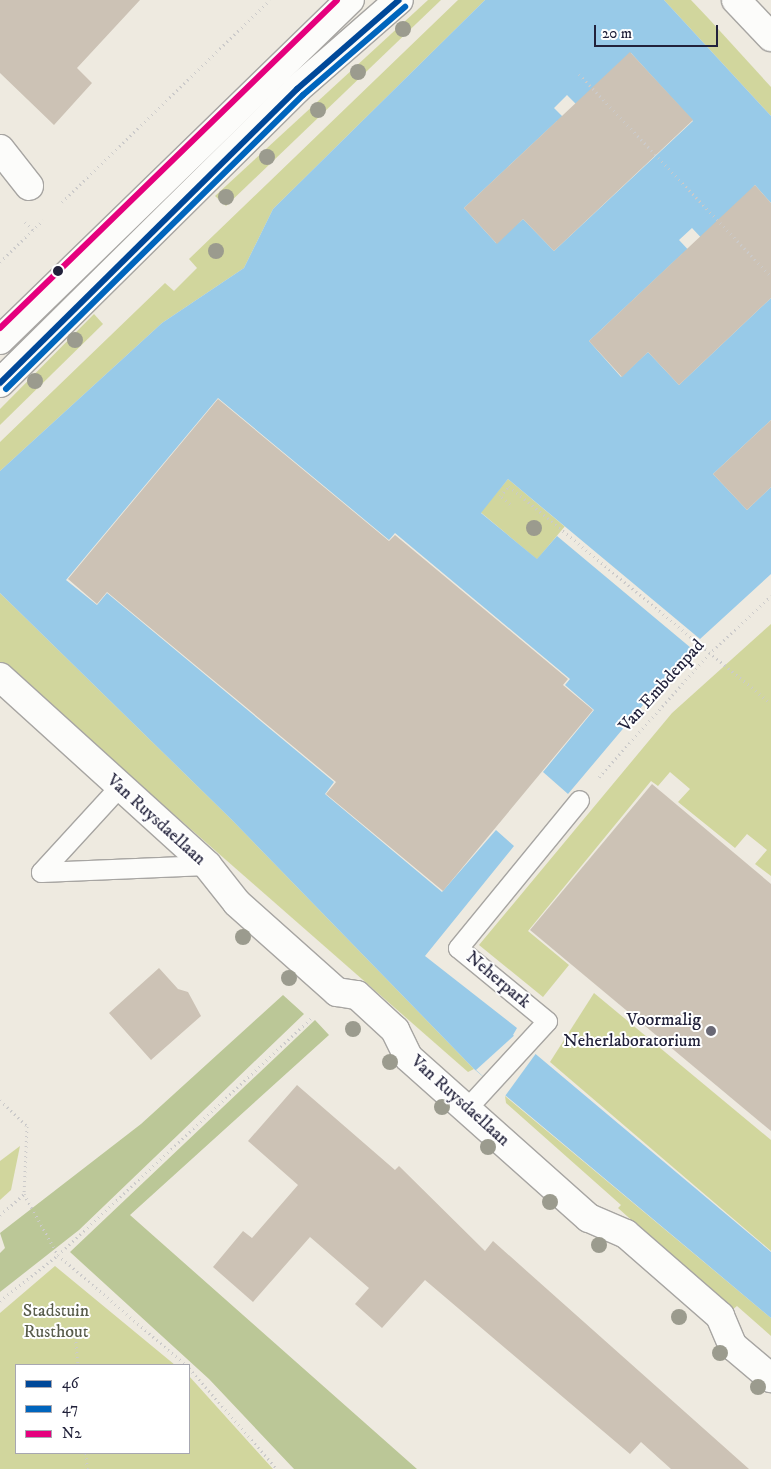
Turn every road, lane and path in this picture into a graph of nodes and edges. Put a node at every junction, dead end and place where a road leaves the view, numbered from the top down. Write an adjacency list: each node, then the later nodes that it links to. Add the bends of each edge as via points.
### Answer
1 (270, 0): 9 (path)
2 (350, 0): 13 (street)
3 (400, 0): 14 (street, via 297,89)
4 (736, 0): 5 (street)
5 (771, 37)
6 (579, 74): 12 (path)
7 (0, 149): 8 (street)
8 (29, 186)
9 (54, 210)
10 (47, 216): 11 (path)
11 (0, 262)
12 (771, 276)
13 (0, 340)
14 (0, 383)
15 (510, 504): 17 (path, via 500,496 509,486)
16 (771, 596): 17 (path, Van Embdenpad)
17 (709, 654): 19 (path); 21 (path, Van Embdenpad)
18 (0, 678): 20 (street, Van Ruysdaellaan)
19 (768, 701)
20 (119, 787): 22 (street, Van Ruysdaellaan); 22 (lane, via 41,872)
21 (579, 800): 25 (lane, Neherpark, via 458,948 547,1021)
22 (207, 865): 23 (street, Van Ruysdaellaan, via 237,903)
23 (337, 992): 25 (street, Van Ruysdaellaan, via 357,995 395,1030 408,1057); 28 (path)
24 (0, 1100): 26 (path, via 27,1126)
25 (467, 1108): 34 (street, Van Ruysdaellaan, via 589,1218 626,1234 720,1316 733,1346)
26 (24, 1194): 27 (path); 28 (path)
27 (0, 1214)
28 (58, 1255): 29 (path); 32 (path)
29 (0, 1301)
30 (75, 1332): 31 (path)
31 (78, 1364)
32 (185, 1364)
33 (190, 1369): 37 (path)
34 (771, 1378)
35 (86, 1454): 36 (path)
36 (87, 1469)
37 (277, 1469)

